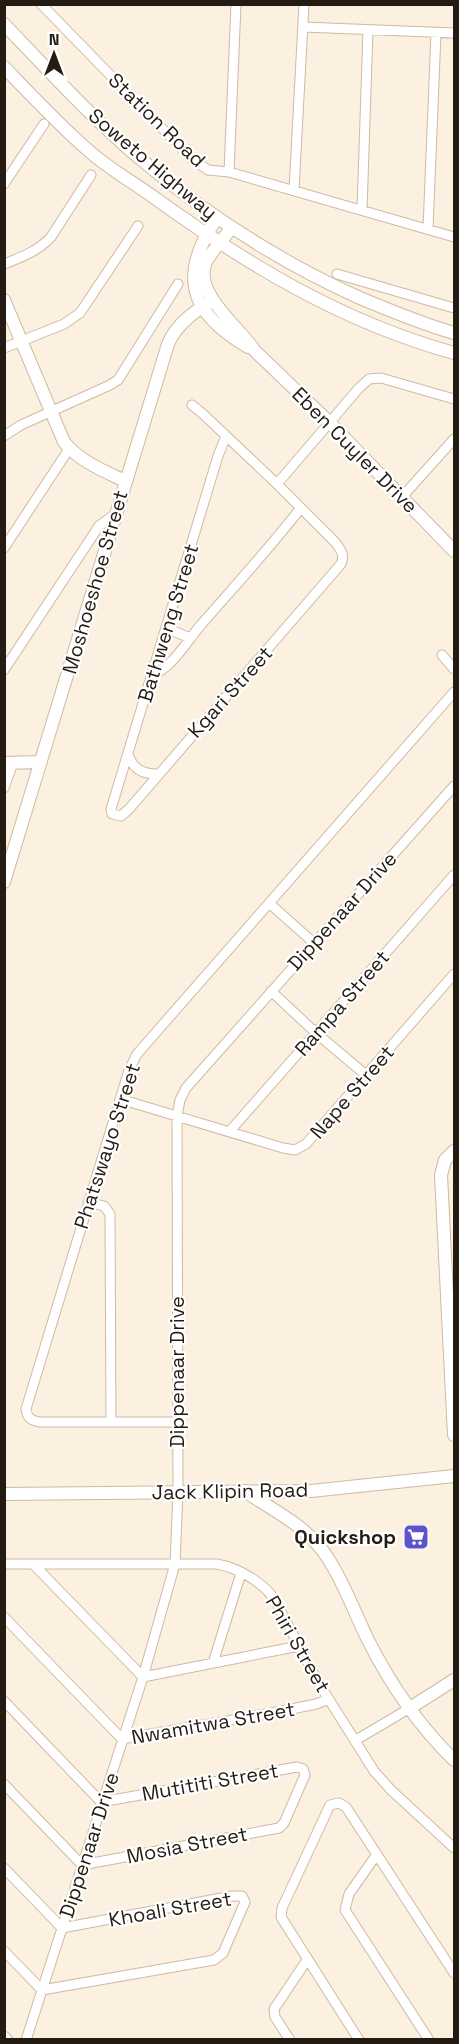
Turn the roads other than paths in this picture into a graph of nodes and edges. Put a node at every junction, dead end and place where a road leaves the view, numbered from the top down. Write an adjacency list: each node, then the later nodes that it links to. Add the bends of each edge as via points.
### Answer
1 (41, 4): 11 (street, Station Road, via 192,159 208,170)
2 (236, 4): 11 (street)
3 (304, 4): 5 (street)
4 (4, 24): 16 (street, Soweto Highway, via 131,151)
5 (303, 27): 6 (street); 14 (street)
6 (368, 30): 7 (street); 15 (street)
7 (436, 33): 8 (street); 19 (street)
8 (454, 33)
9 (4, 67): 20 (street, Soweto Highway, via 90,152)
10 (44, 124): 13 (street)
11 (229, 172): 14 (street, Station Road)
12 (91, 175): 23 (street, via 51,237 34,251)
13 (4, 184)
14 (294, 190): 15 (street, Station Road)
15 (362, 210): 19 (street, Station Road)
16 (216, 218): 18 (street, Soweto Highway); 20 (street, Eben Cuyler Drive)
17 (138, 226): 30 (street, via 80,314)
18 (231, 228): 22 (street, Eben Cuyler Drive); 29 (street, Soweto Highway, via 326,283)
19 (428, 229): 21 (street, Station Road)
20 (206, 234): 22 (street, Soweto Highway); 27 (street, Eben Cuyler Drive, via 194,266 194,289)
21 (454, 237)
22 (220, 244): 27 (street, Eben Cuyler Drive, via 206,263); 32 (street, Soweto Highway, via 320,302 397,335)
23 (4, 264)
24 (337, 274): 28 (street)
25 (178, 284): 35 (street, via 118,380)
26 (4, 300): 30 (street)
27 (207, 304): 36 (street, Eben Cuyler Drive, via 225,330 255,351); 41 (street, Moshoeshoe Street, via 171,337)
28 (454, 308)
29 (454, 333)
30 (22, 342): 31 (street); 35 (street)
31 (4, 348)
32 (454, 353)
33 (454, 399): 36 (street, via 373,378 359,388)
34 (192, 405): 38 (street)
35 (52, 412): 37 (street); 40 (street)
36 (330, 423): 42 (street); 43 (street, Eben Cuyler Drive)
37 (4, 436)
38 (226, 436): 42 (street); 48 (street, Bathweng Street)
39 (454, 439): 43 (street)
40 (69, 449): 41 (street); 46 (street)
41 (125, 481): 45 (street, Moshoeshoe Street)
42 (277, 484): 44 (street)
43 (402, 497): 47 (street, Eben Cuyler Drive)
44 (300, 509): 49 (street); 58 (street, Kgari Street, via 343,554 341,564)
45 (114, 515): 52 (street, via 99,526); 56 (street, Moshoeshoe Street)
46 (4, 548)
47 (454, 551)
48 (166, 628): 49 (street); 53 (street, Bathweng Street)
49 (190, 638): 53 (street, via 173,661)
50 (442, 655): 51 (street)
51 (454, 669)
52 (4, 670)
53 (152, 676): 55 (street, Bathweng Street)
54 (454, 692): 64 (street, Phatswayo Street)
55 (128, 753): 58 (street, via 137,769); 61 (street, Bathweng Street)
56 (40, 762): 57 (street); 63 (street, Moshoeshoe Street)
57 (9, 763): 60 (street)
58 (157, 774): 61 (street, Kgari Street, via 121,816 114,816)
59 (454, 786): 65 (street, Dippenaar Drive)
60 (4, 788)
61 (111, 809)
62 (454, 875): 68 (street, Rampa Street)
63 (4, 882)
64 (269, 903): 65 (street); 70 (street, Phatswayo Street, via 137,1054)
65 (314, 943): 67 (street, Dippenaar Drive)
66 (454, 974): 69 (street, Nape Street)
67 (271, 992): 68 (street); 71 (street, Dippenaar Drive, via 186,1088)
68 (316, 1033): 69 (street); 72 (street, Rampa Street)
69 (366, 1075): 72 (street, Nape Street, via 300,1149 284,1148)
70 (120, 1099): 71 (street, Nape Street); 74 (street, Phatswayo Street)
71 (177, 1116): 72 (street, Nape Street); 78 (street, Dippenaar Drive)
72 (230, 1131)
73 (454, 1151): 75 (street, via 441,1175)
74 (88, 1202): 77 (street, via 104,1206 110,1214); 77 (street, Phatswayo Street, via 26,1409 29,1417 39,1422)
75 (452, 1343): 76 (street)
76 (454, 1405): 79 (street)
77 (111, 1421): 78 (street, Phatswayo Street)
78 (177, 1422): 82 (street, Dippenaar Drive)
79 (454, 1436)
80 (454, 1476): 81 (street, Jack Klipin Road, via 328,1490)
81 (245, 1491): 82 (street, Jack Klipin Road); 95 (street, via 303,1530 326,1554 369,1641)
82 (178, 1492): 83 (street, Jack Klipin Road); 86 (street, Dippenaar Drive)
83 (4, 1494)
84 (33, 1563): 85 (street, Phiri Street); 86 (street, Phiri Street); 91 (street)
85 (4, 1564)
86 (175, 1564): 87 (street, Phiri Street, via 217,1563); 91 (street, Dippenaar Drive)
87 (241, 1573): 89 (street, Phiri Street, via 272,1594); 90 (street)
88 (4, 1617): 96 (street, Nwamitwa Street)
89 (299, 1646): 90 (street); 93 (street, Phiri Street)
90 (213, 1663): 91 (street)
91 (142, 1677): 96 (street, Dippenaar Drive)
92 (454, 1680): 95 (street)
93 (329, 1699): 96 (street, Nwamitwa Street); 97 (street, Phiri Street)
94 (4, 1701): 101 (street)
95 (410, 1708): 97 (street); 98 (street)
96 (122, 1739): 101 (street, Dippenaar Drive)
97 (356, 1740): 102 (street, Phiri Street, via 381,1779)
98 (454, 1760)
99 (303, 1780): 101 (street, Mutititi Street, via 304,1772 297,1767); 104 (street, Mosia Street, via 279,1828)
100 (4, 1784): 104 (street)
101 (101, 1802): 104 (street, Dippenaar Drive)
102 (454, 1848)
103 (376, 1854): 108 (street, via 346,1807 330,1805 281,1913); 109 (street); 114 (street, via 349,1894 345,1910)
104 (82, 1865): 106 (street, Dippenaar Drive)
105 (4, 1868): 106 (street)
106 (62, 1928): 110 (street, Dippenaar Drive); 110 (street, Khoali Street, via 243,1897 244,1906 223,1953 214,1960)
107 (4, 1951): 110 (street)
108 (307, 1960): 112 (street, via 274,2009); 113 (street)
109 (454, 1973)
110 (42, 1990): 111 (street, Dippenaar Drive)
111 (26, 2040)
112 (290, 2040)
113 (359, 2040)
114 (429, 2040)

